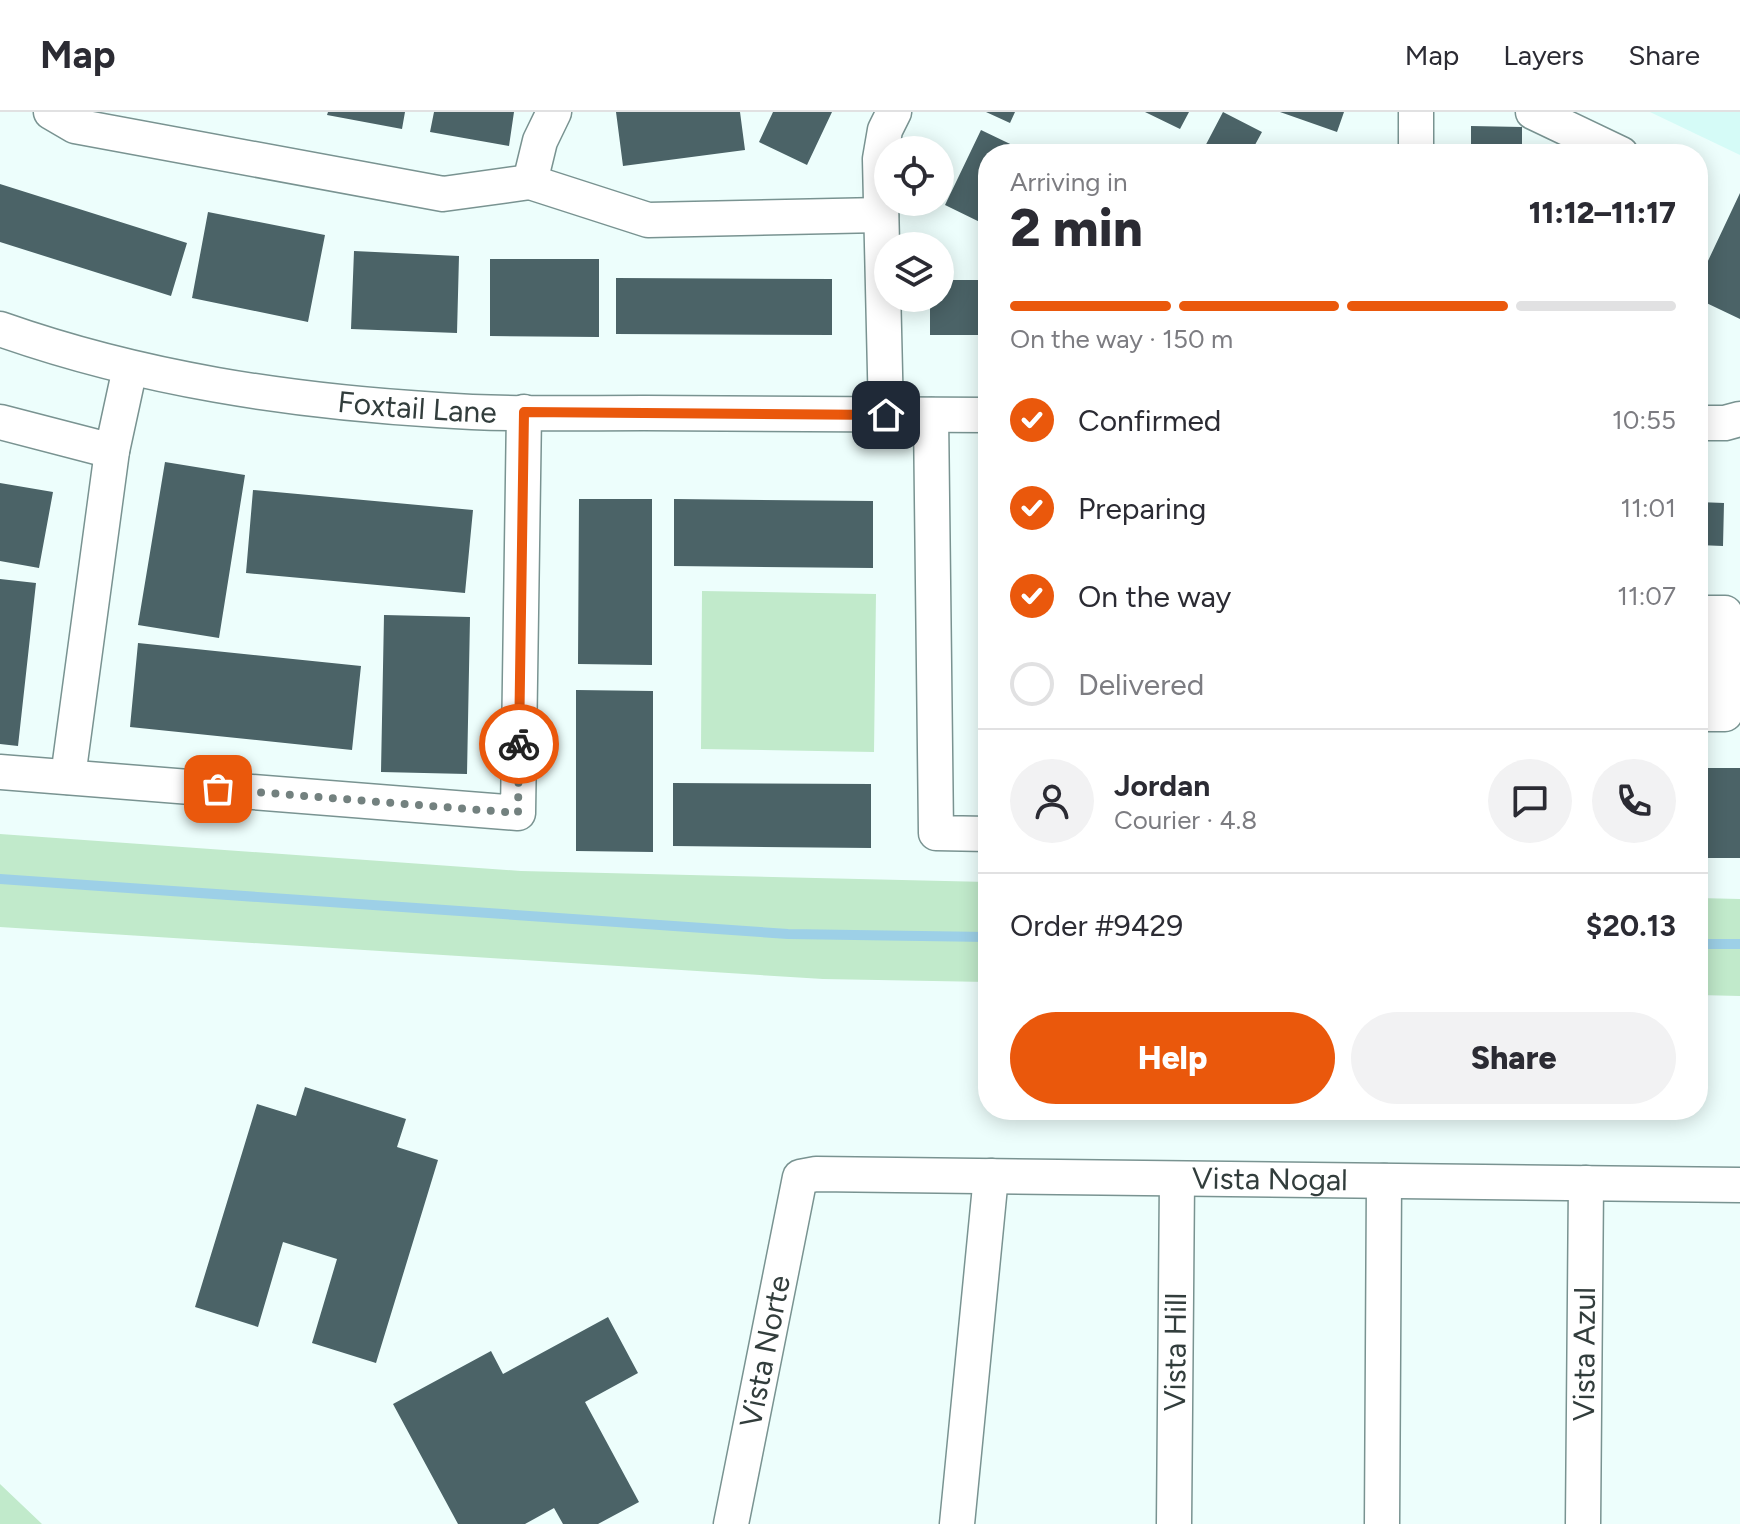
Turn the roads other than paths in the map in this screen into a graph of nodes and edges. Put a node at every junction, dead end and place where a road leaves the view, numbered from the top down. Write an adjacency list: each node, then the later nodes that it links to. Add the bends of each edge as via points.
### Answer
1 (51, 112): 9 (street, via 75,126 443,194)
2 (554, 112): 9 (street)
3 (894, 112): 6 (street)
4 (1416, 112): 7 (street)
5 (1533, 112): 8 (street)
6 (884, 136)
7 (1416, 144)
8 (1600, 144)
9 (530, 182): 10 (street, via 648,220)
10 (874, 215)
11 (881, 216): 15 (street)
12 (0, 329): 13 (street, Foxtail Lane)
13 (130, 368): 14 (street, Foxtail Lane, via 302,398); 21 (street)
14 (524, 412): 15 (street, Foxtail Lane); 25 (street, via 518,813)
15 (886, 415): 16 (street, Foxtail Lane)
16 (931, 415): 17 (street, Foxtail Lane); 26 (street, via 936,833)
17 (978, 415)
18 (1740, 419): 20 (street)
19 (0, 422): 21 (street)
20 (1708, 423)
21 (112, 451): 25 (street)
22 (1708, 613): 23 (street, via 1725,613 1725,714)
23 (1708, 714)
24 (0, 772): 25 (street)
25 (68, 777)
26 (978, 834)
27 (991, 1176): 28 (street, Vista Nogal); 29 (street, Vista Nogal); 34 (street)
28 (800, 1177): 33 (street, Vista Norte)
29 (1177, 1180): 30 (street, Vista Nogal); 35 (street, Vista Hill)
30 (1384, 1181): 31 (street, Vista Nogal); 36 (street)
31 (1586, 1183): 32 (street, Vista Nogal); 37 (street, Vista Azul)
32 (1740, 1185)
33 (731, 1524)
34 (957, 1524)
35 (1174, 1524)
36 (1382, 1524)
37 (1583, 1524)

